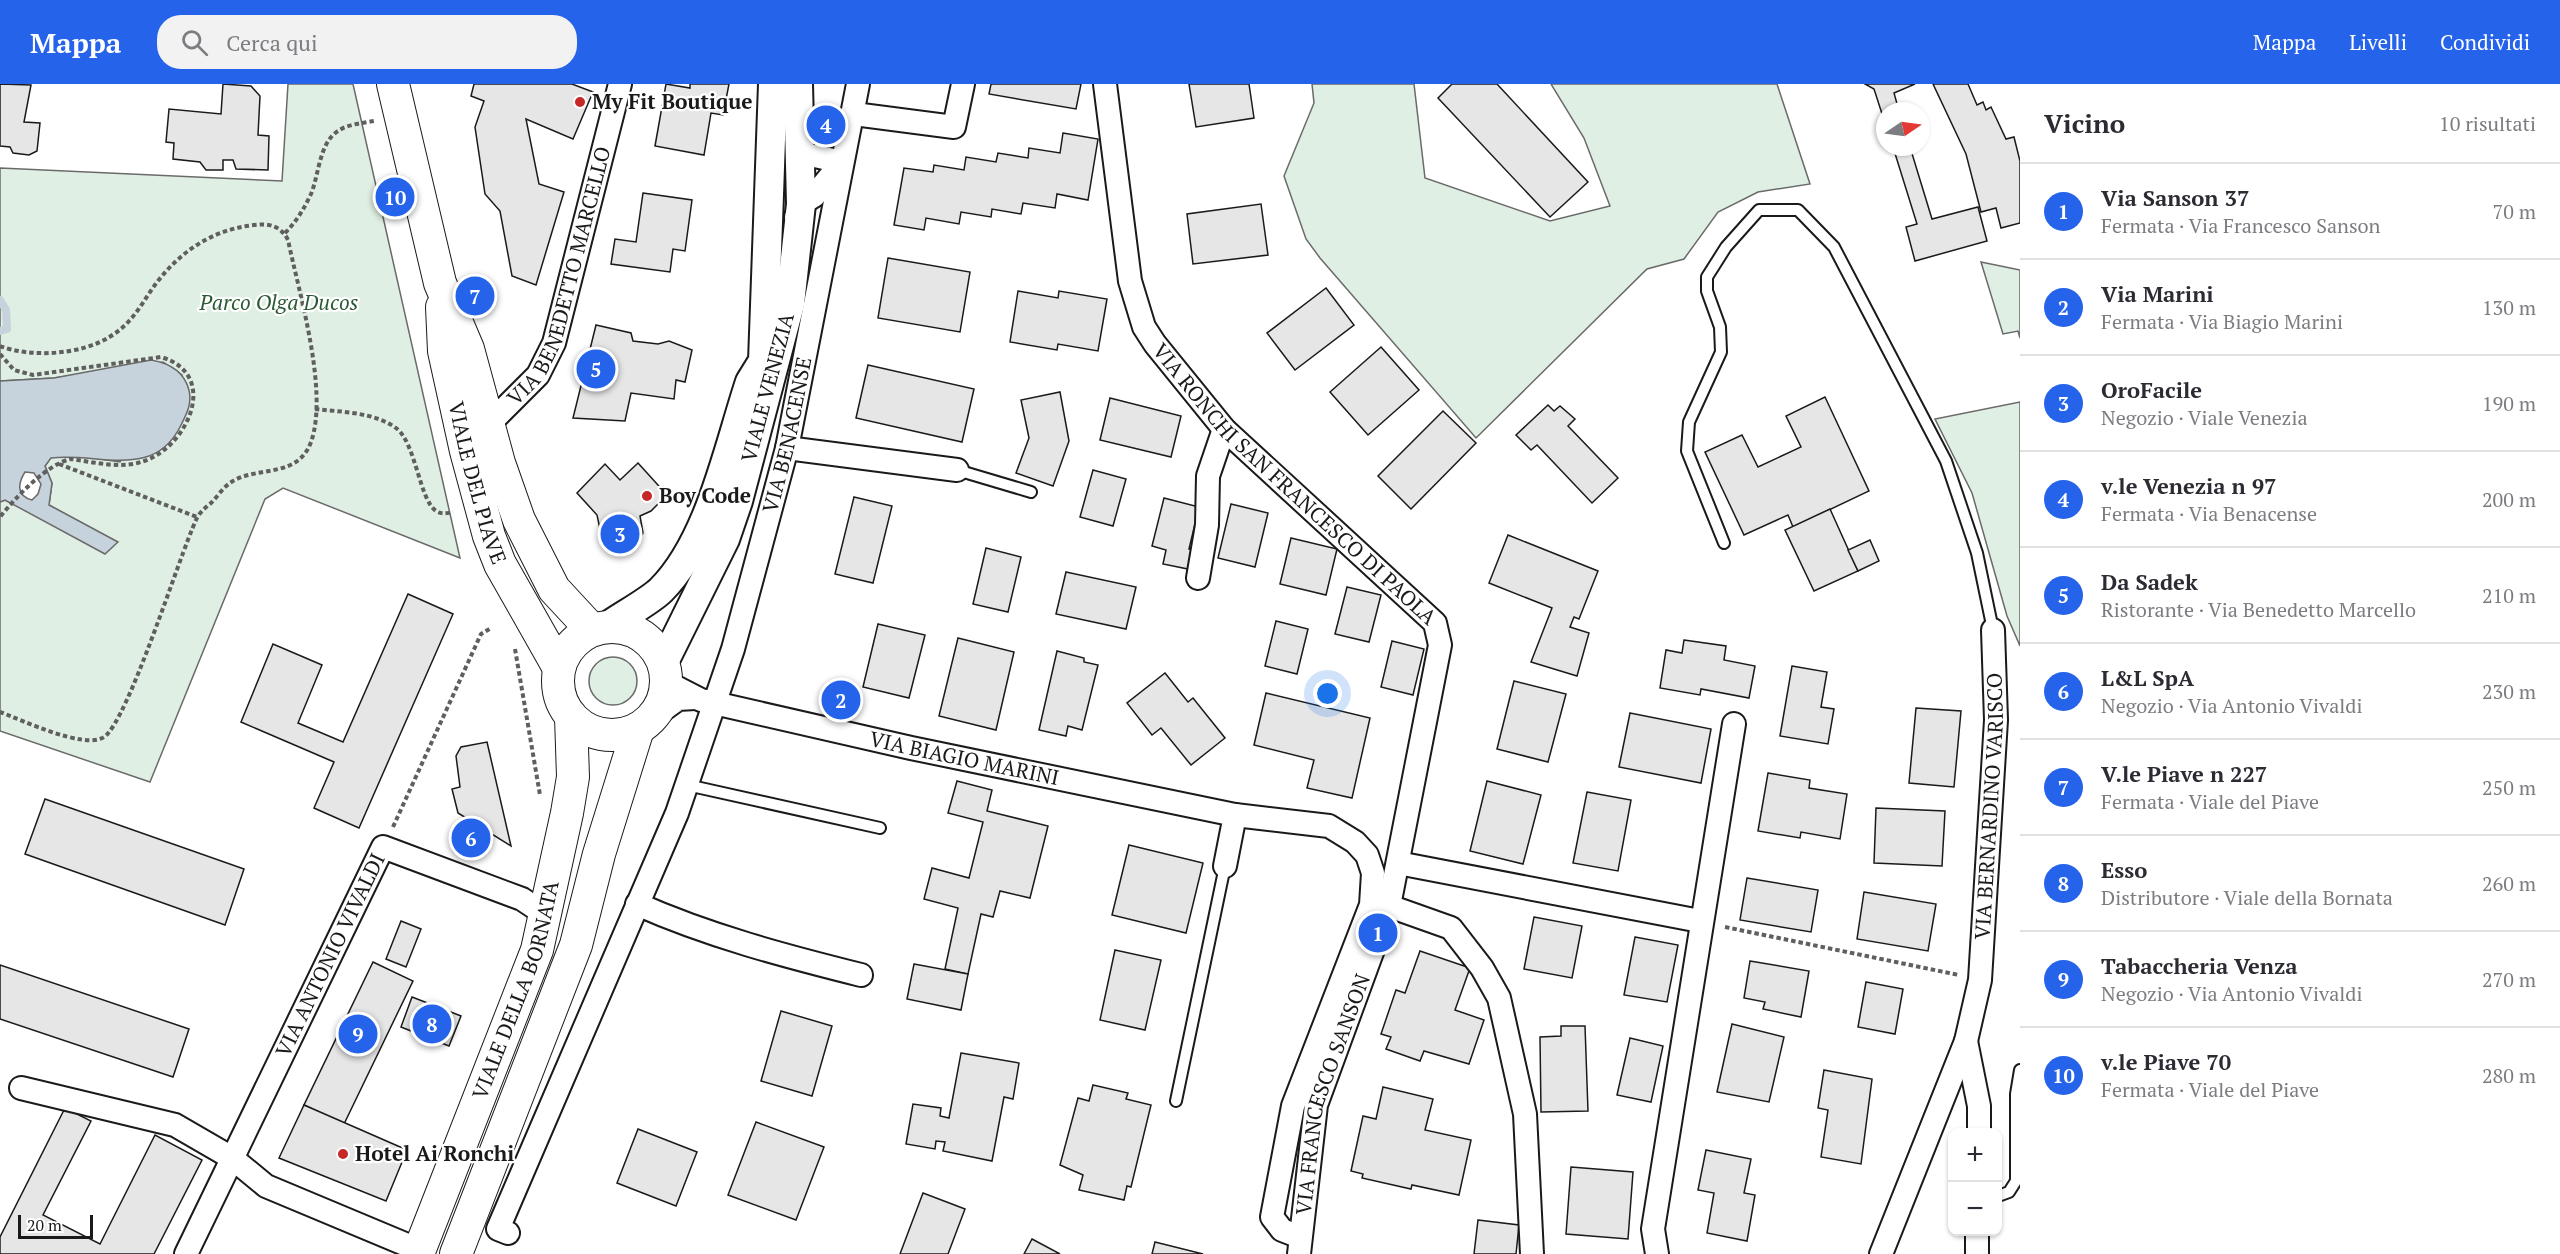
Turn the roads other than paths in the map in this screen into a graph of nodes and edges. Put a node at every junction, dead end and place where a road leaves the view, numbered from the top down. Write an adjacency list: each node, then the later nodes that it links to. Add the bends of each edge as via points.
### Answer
1 (393, 84): 12 (main road, VIALE DEL PIAVE)
2 (620, 84): 14 (street, VIA BENEDETTO MARCELLO, via 554,343 538,375)
3 (773, 84): 13 (street, VIALE VENEZIA)
4 (798, 84): 9 (street, VIALE VENEZIA)
5 (858, 84): 8 (street, VIA BENACENSE)
6 (963, 84): 8 (street, via 954,127)
7 (1105, 84): 15 (street, VIA RONCHI SAN FRANCESCO DI PAOLA, via 1130,281 1144,327)
8 (854, 114): 10 (street, VIA BENACENSE)
9 (801, 157): 10 (street); 11 (street, VIALE VENEZIA)
10 (842, 162): 11 (street, VIA BENACENSE, via 814,196); 16 (street, VIA BENACENSE)
11 (801, 204): 13 (street, VIALE VENEZIA, via 787,244); 25 (street, VIALE VENEZIA, via 790,304 738,501)
12 (440, 283): 14 (main road, VIALE DEL PIAVE, via 468,349); 17 (main road, VIALE DEL PIAVE, via 444,351)
13 (763, 361): 22 (street, VIALE VENEZIA, via 750,382 698,539 659,592)
14 (488, 423): 17 (street, VIA BENEDETTO MARCELLO); 22 (main road, VIALE DEL PIAVE, via 529,543 554,589)
15 (1224, 429): 21 (street, via 1208,476 1207,525); 33 (street, VIA RONCHI SAN FRANCESCO DI PAOLA, via 1436,624 1440,645)
16 (787, 448): 18 (street, VIALE VENEZIA); 26 (street, VIA BENACENSE, via 734,649)
17 (465, 451): 24 (main road, VIALE DEL PIAVE, via 500,564)
18 (957, 470): 19 (lane)
19 (1032, 492)
20 (1724, 543): 23 (lane, via 1687,451 1689,422 1721,352 1720,327 1707,291 1707,277 1726,247 1759,210 1798,210 1833,248 1946,461 1977,553)
21 (1198, 578)
22 (600, 628): 24 (main road, via 577,639); 25 (main road, via 626,628 642,635 654,647)
23 (1993, 630): 40 (street, VIA BERNARDINO VARISCO, via 1996,720 1980,980)
24 (559, 668): 27 (main road, via 558,686)
25 (665, 673): 26 (street); 28 (main road, via 663,701)
26 (705, 700): 28 (street, via 678,699); 30 (street); 31 (street, VIA BIAGIO MARINI, via 911,748)
27 (571, 717): 28 (main road, via 602,735 621,735); 37 (main road, VIALE DELLA BORNATA, via 573,777)
28 (646, 723): 52 (main road, VIALE DELLA BORNATA, via 599,854 576,945)
29 (1734, 724): 38 (street)
30 (687, 784): 32 (lane); 35 (street)
31 (1235, 815): 34 (street); 49 (street, VIA BIAGIO MARINI, via 1329,826 1355,842 1367,855 1373,873 1371,905 1293,1106 1272,1217)
32 (880, 828)
33 (1398, 863): 36 (street, VIA RONCHI SAN FRANCESCO DI PAOLA); 38 (street)
34 (1225, 866): 43 (lane)
35 (637, 904): 39 (street, via 777,954); 47 (street, via 498,1229)
36 (1389, 906): 49 (street, VIA FRANCESCO SANSON, via 1316,1105); 53 (street, via 1451,928 1499,998 1525,1114)
37 (546, 915): 45 (street, VIA ANTONIO VIVALDI, via 522,899 383,847); 50 (main road, VIALE DELLA BORNATA, via 537,950)
38 (1700, 921): 54 (street, via 1653,1229)
39 (861, 975)
40 (1966, 1041): 44 (street, VIA BERNARDINO VARISCO, via 1979,1106); 55 (street, VIA BERNARDINO VARISCO)
41 (2020, 1070): 46 (lane, via 2016,1094 2016,1181 2009,1192)
42 (21, 1088): 45 (street, via 175,1125)
43 (1176, 1101)
44 (1979, 1128)
45 (232, 1158): 50 (street, via 266,1186); 51 (street, VIA ANTONIO VIVALDI)
46 (2002, 1195)
47 (508, 1233)
48 (1977, 1236): 56 (street)
49 (1299, 1246)
50 (419, 1252)
51 (186, 1254)
52 (456, 1254)
53 (1532, 1254)
54 (1657, 1254)
55 (1881, 1254)
56 (1977, 1254)

